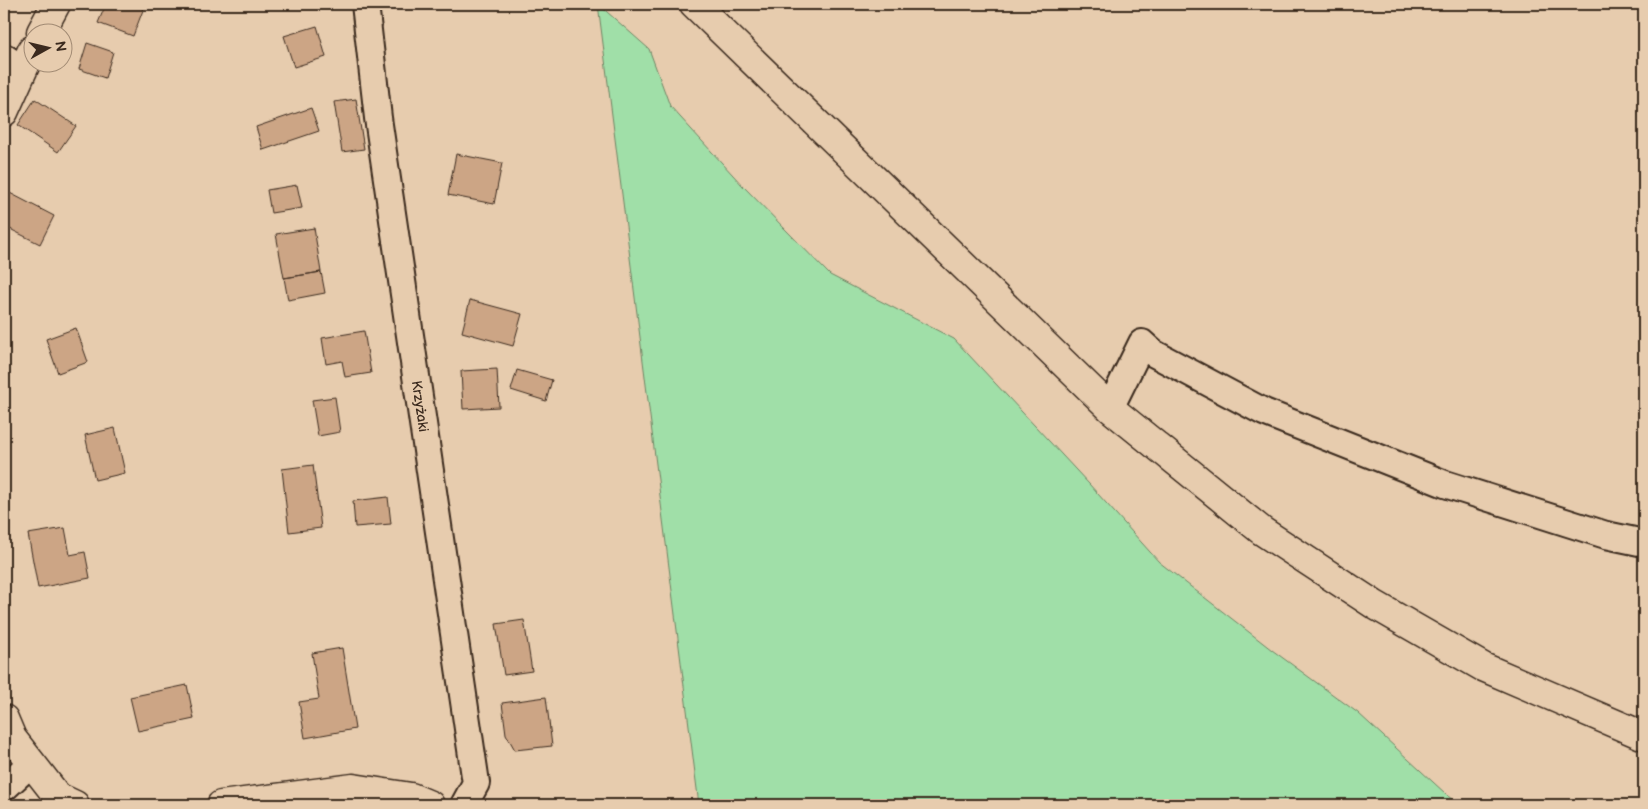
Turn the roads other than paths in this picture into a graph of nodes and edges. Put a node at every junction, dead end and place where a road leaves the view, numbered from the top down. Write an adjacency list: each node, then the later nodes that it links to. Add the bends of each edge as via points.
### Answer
1 (56, 4): 4 (main road)
2 (365, 4): 16 (street, Krzyżaki, via 378,118 476,783)
3 (694, 4): 7 (main road)
4 (46, 22)
5 (20, 59): 6 (main road)
6 (4, 112)
7 (1110, 408): 8 (street, via 1142,343 1153,353 1264,412 1445,484 1606,535); 10 (main road, via 1262,532 1375,605 1483,667)
8 (1644, 543)
9 (4, 719): 11 (main road, via 12,738)
10 (1644, 736)
11 (31, 763): 12 (street); 13 (main road, via 58,797)
12 (4, 788)
13 (75, 805)
14 (221, 805): 15 (main road, via 353,788 411,797)
15 (430, 805)
16 (464, 805)

